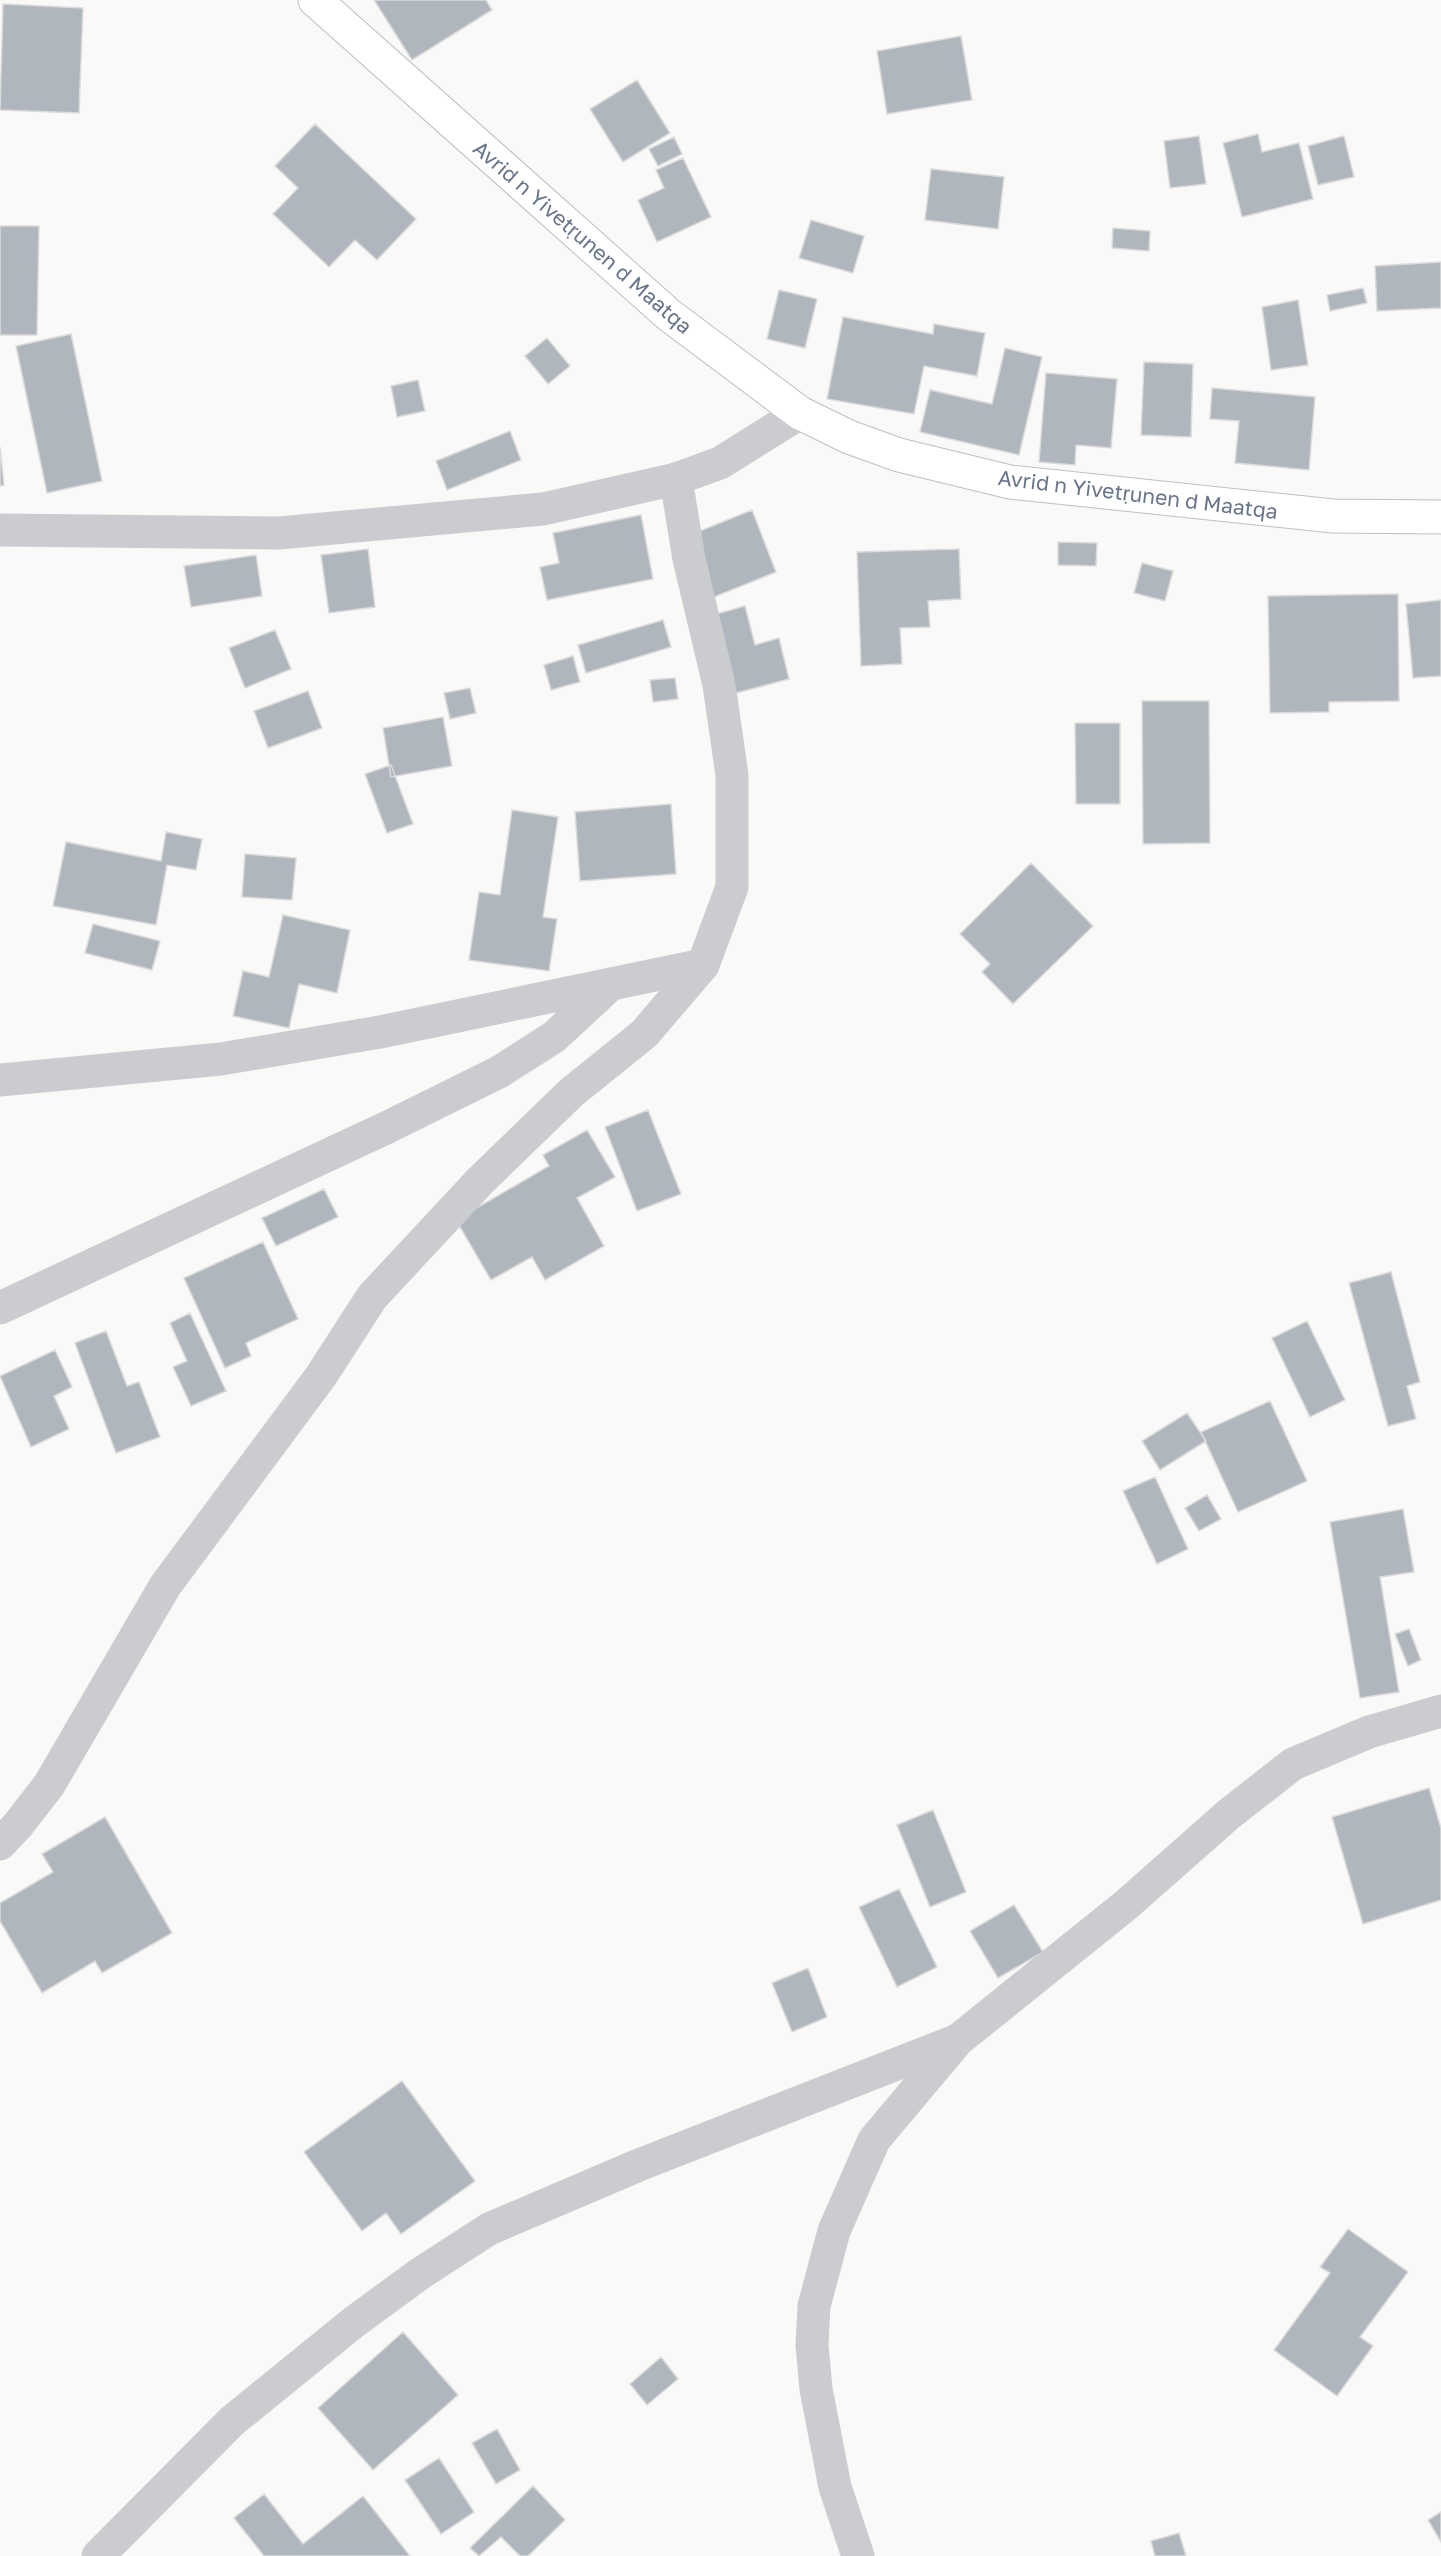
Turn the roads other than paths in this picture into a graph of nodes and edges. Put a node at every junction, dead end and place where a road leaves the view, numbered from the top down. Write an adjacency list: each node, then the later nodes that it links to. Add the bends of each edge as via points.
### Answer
1 (315, 0): 2 (main road, Avrid n Yivetṛunen d Maatqa, via 669,315)
2 (800, 413): 3 (street, via 720,463); 4 (main road, Avrid n Yivetṛunen d Maatqa, via 899,455 1010,482 1333,516)
3 (676, 480): 5 (street, via 543,509 279,533); 6 (street, via 689,559 719,685 732,775 732,887)
4 (1441, 517)
5 (0, 530)
6 (703, 965): 7 (street); 11 (street, via 644,1034 556,1108 480,1181 372,1297 321,1376 165,1586 49,1785)
7 (608, 987): 8 (street, via 221,1059); 9 (street, via 554,1037 499,1072)
8 (0, 1080)
9 (0, 1308)
10 (1441, 1711): 12 (street, via 1369,1732 1293,1764)
11 (0, 1844)
12 (958, 2040): 13 (street, via 639,2165 489,2229 354,2322 232,2421); 14 (street, via 874,2140 834,2231 814,2306 812,2345 822,2422 835,2487)
13 (98, 2556)
14 (858, 2556)

